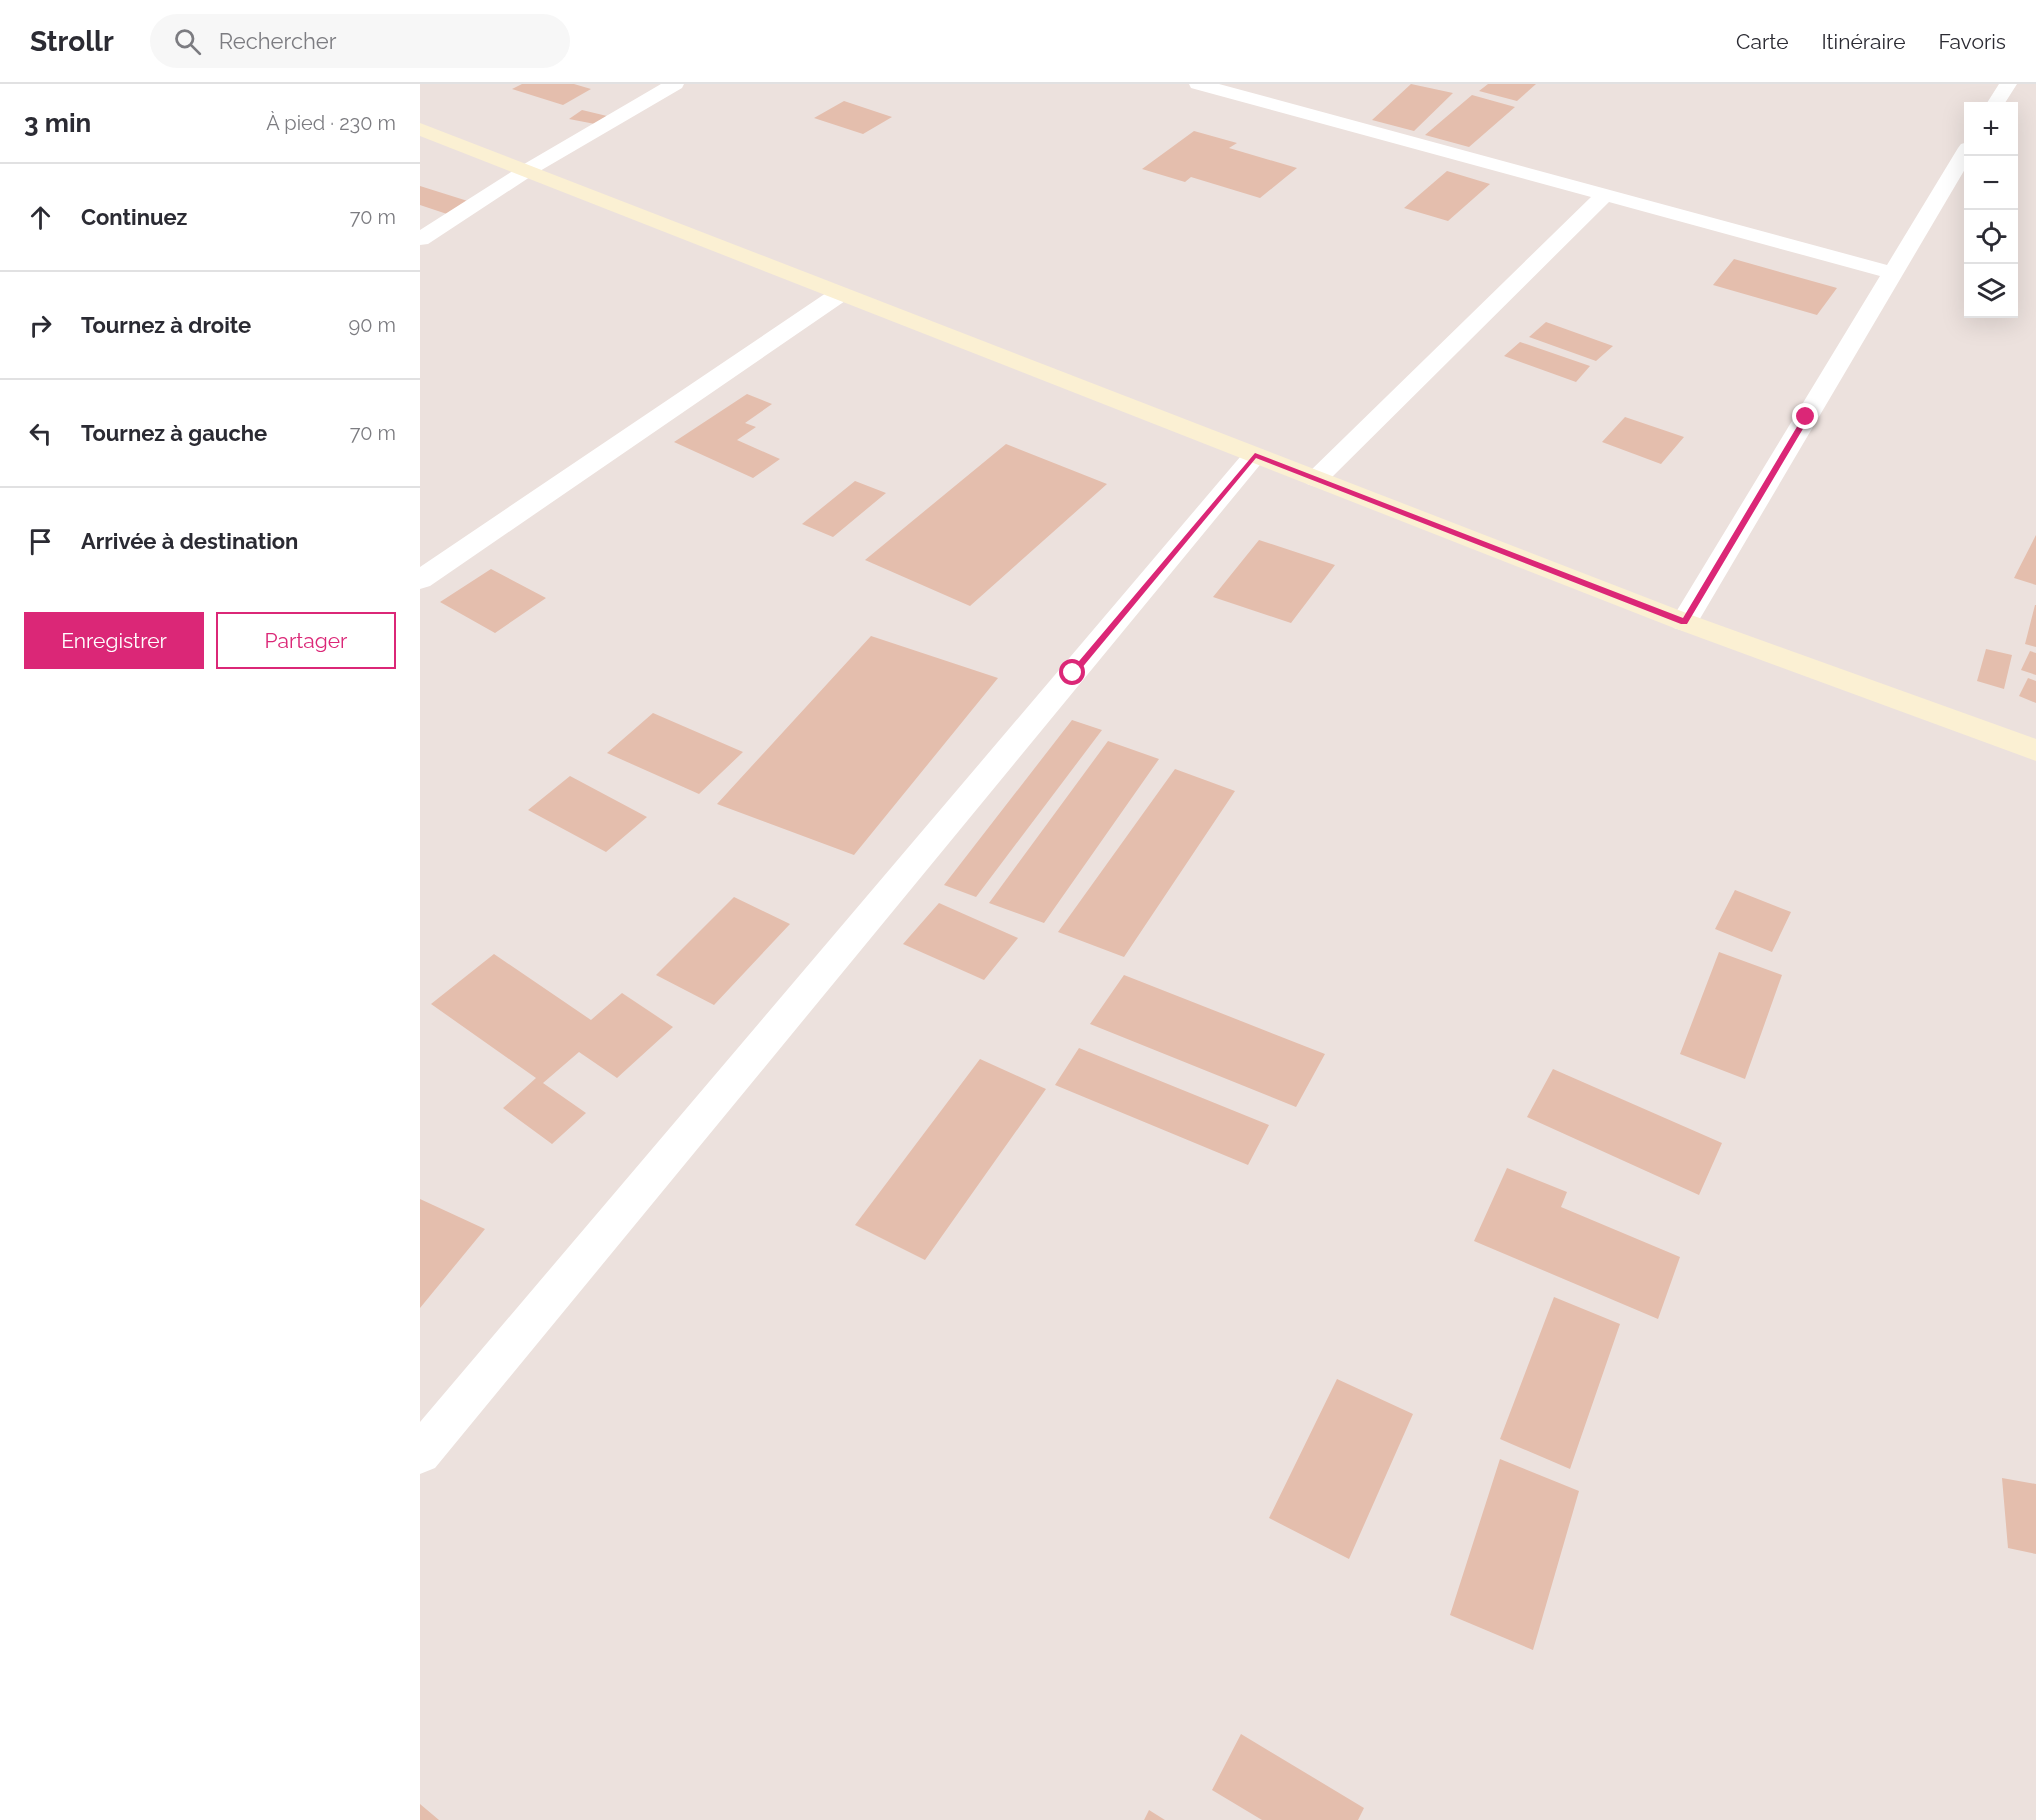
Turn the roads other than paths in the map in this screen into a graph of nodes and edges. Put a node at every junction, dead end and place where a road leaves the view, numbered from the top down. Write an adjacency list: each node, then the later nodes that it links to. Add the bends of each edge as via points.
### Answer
1 (675, 84): 9 (street)
2 (1198, 84): 6 (street)
3 (2008, 84): 5 (street)
4 (1294, 91): 6 (street)
5 (1997, 102)
6 (1277, 105): 10 (street)
7 (420, 129): 9 (main road)
8 (1964, 155): 12 (street)
9 (526, 171): 11 (street); 13 (main road)
10 (1605, 195): 12 (street); 15 (street)
11 (420, 238)
12 (1892, 273): 17 (street)
13 (840, 294): 14 (main road); 16 (street)
14 (1255, 455): 15 (main road); 19 (street)
15 (1316, 479): 17 (main road)
16 (420, 580)
17 (1684, 622): 18 (main road)
18 (2036, 750)
19 (420, 1454)

